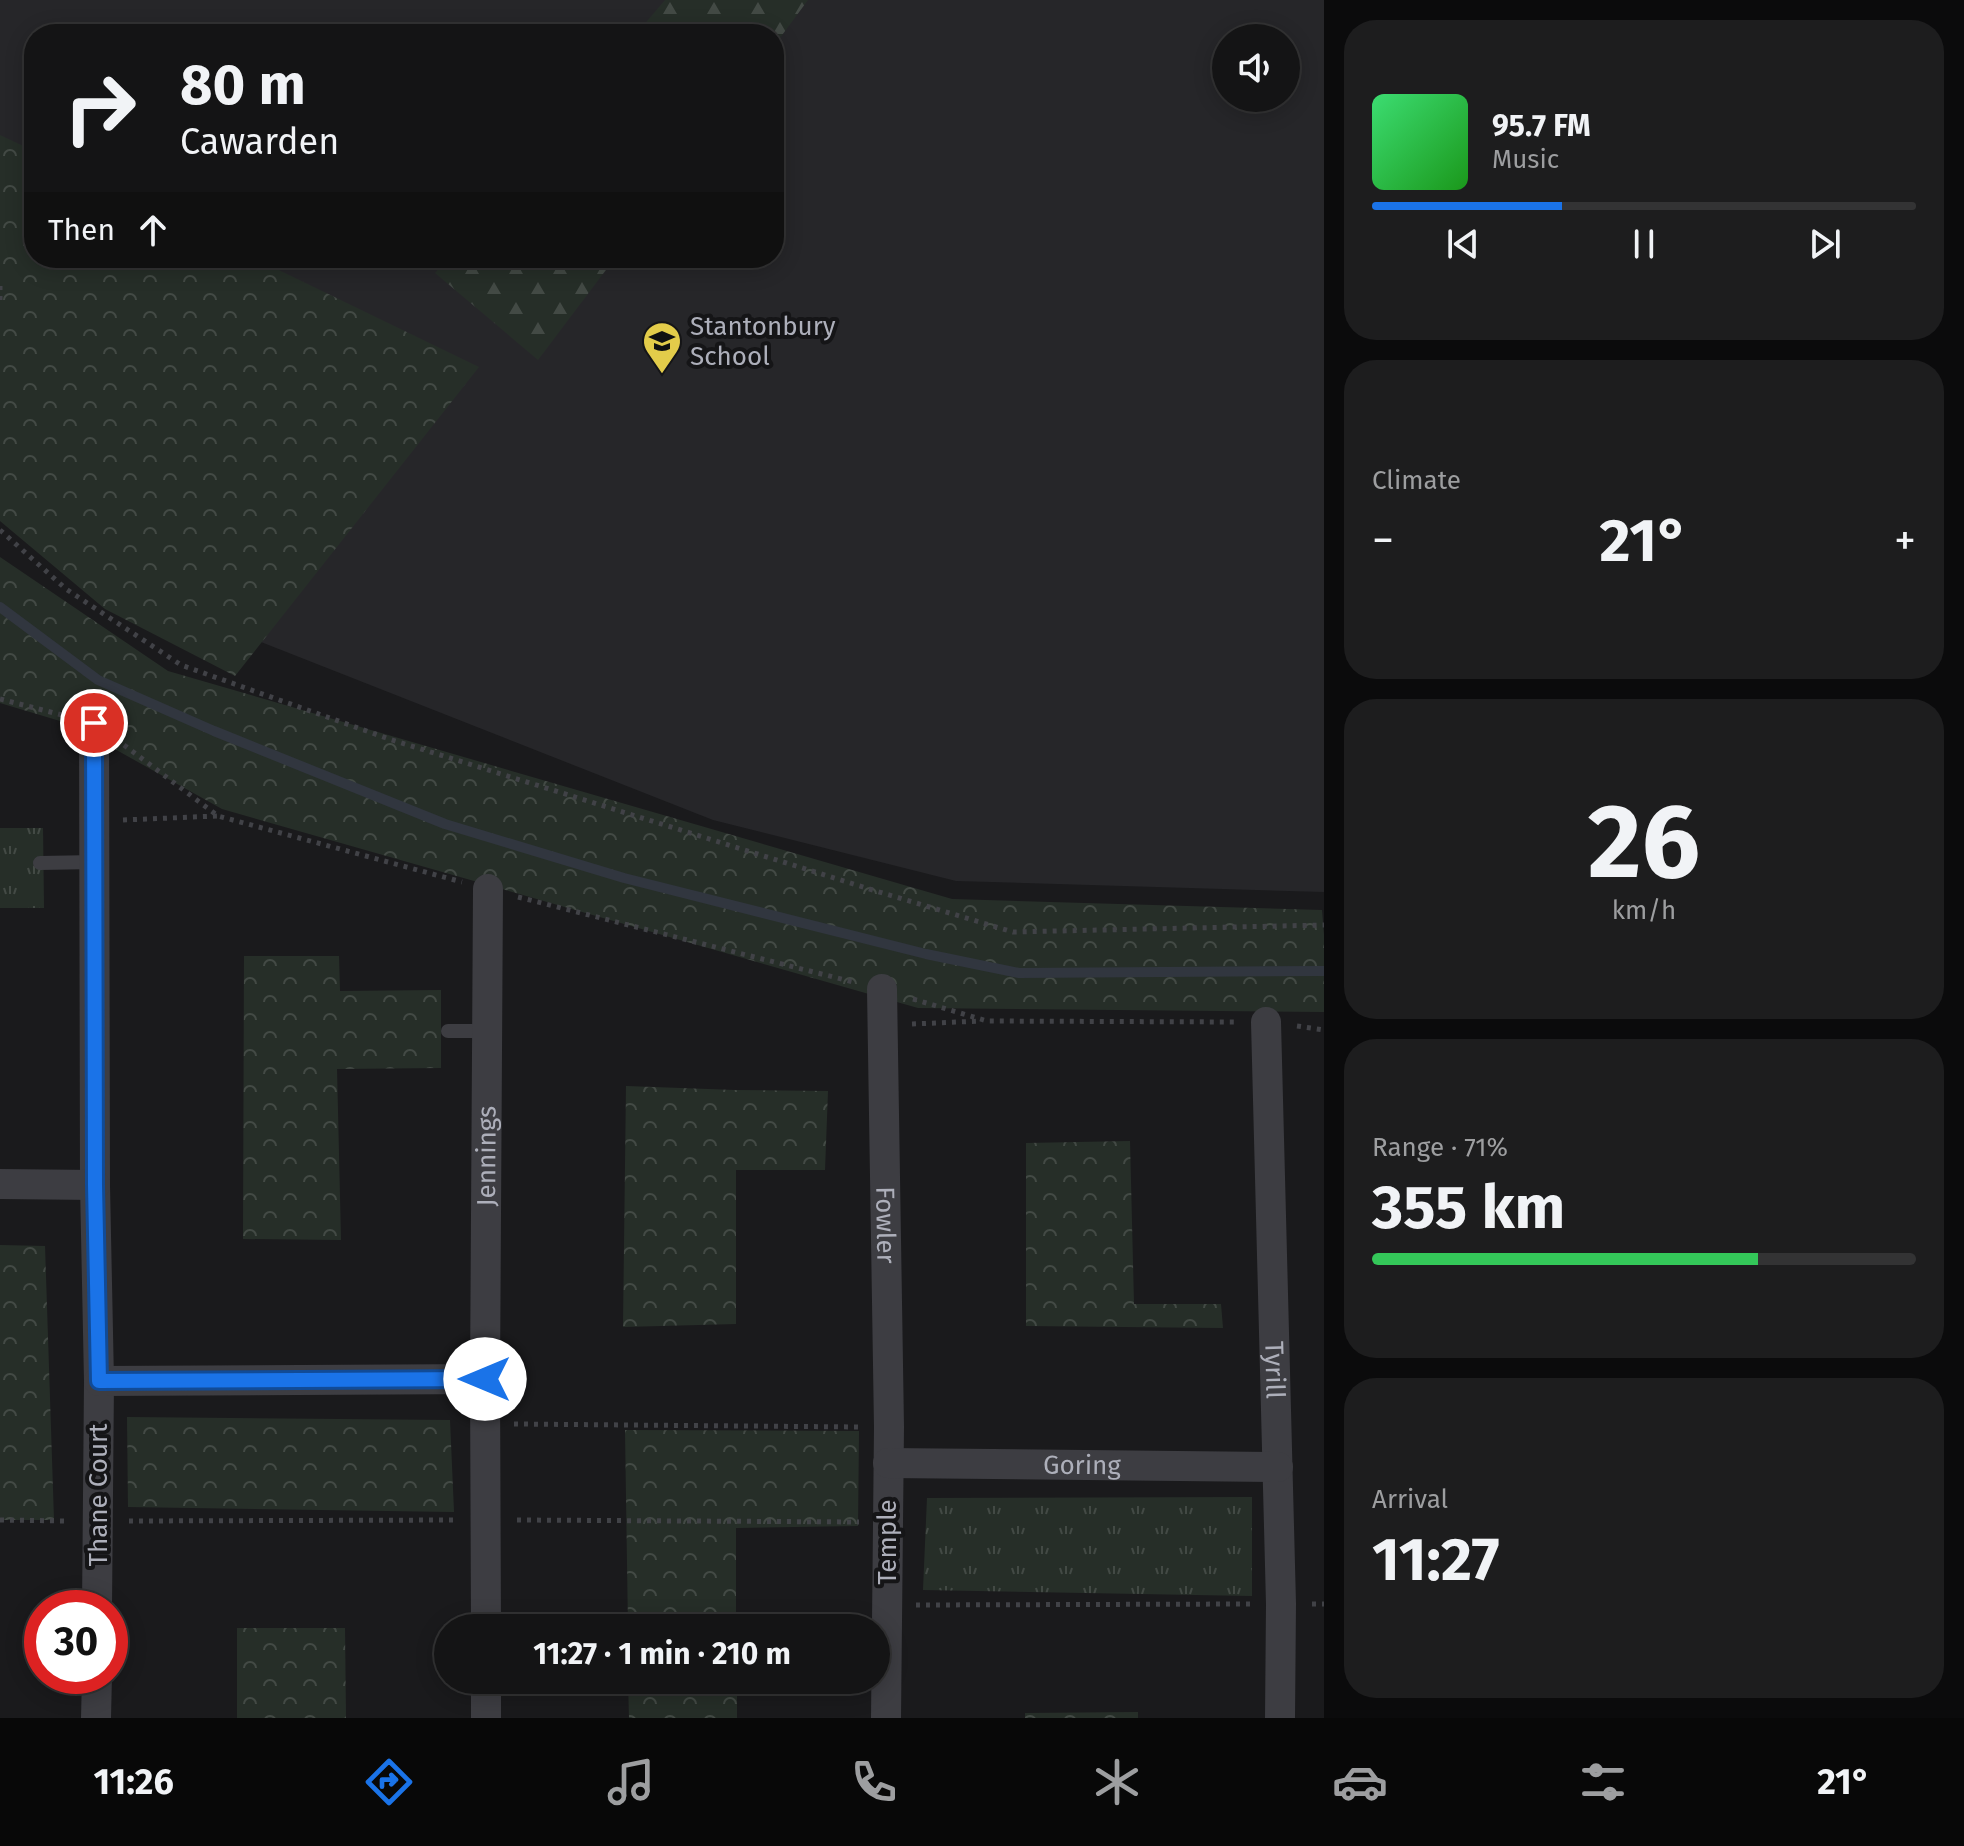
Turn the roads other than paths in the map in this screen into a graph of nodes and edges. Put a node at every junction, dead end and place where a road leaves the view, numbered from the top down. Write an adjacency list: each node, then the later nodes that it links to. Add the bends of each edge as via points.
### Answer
1 (94, 723): 2 (street)
2 (95, 862): 3 (lane); 10 (street)
3 (40, 863)
4 (488, 889): 8 (street, Jennings)
5 (882, 989): 13 (street, Fowler)
6 (1266, 1022): 14 (street, Tyrill)
7 (448, 1031): 8 (lane)
8 (487, 1031): 11 (street, Jennings)
9 (0, 1184): 10 (street)
10 (95, 1185): 12 (street, Thane Court)
11 (485, 1379): 12 (street); 16 (street, Jennings)
12 (99, 1381): 15 (street, Thane Court)
13 (888, 1463): 14 (street, Goring); 21 (street, Temple)
14 (1278, 1467): 22 (street, Tyrill)
15 (97, 1590)
16 (486, 1614)
17 (97, 1694): 19 (street)
18 (486, 1694): 20 (street)
19 (96, 1718)
20 (486, 1718)
21 (886, 1718)
22 (1280, 1718)

